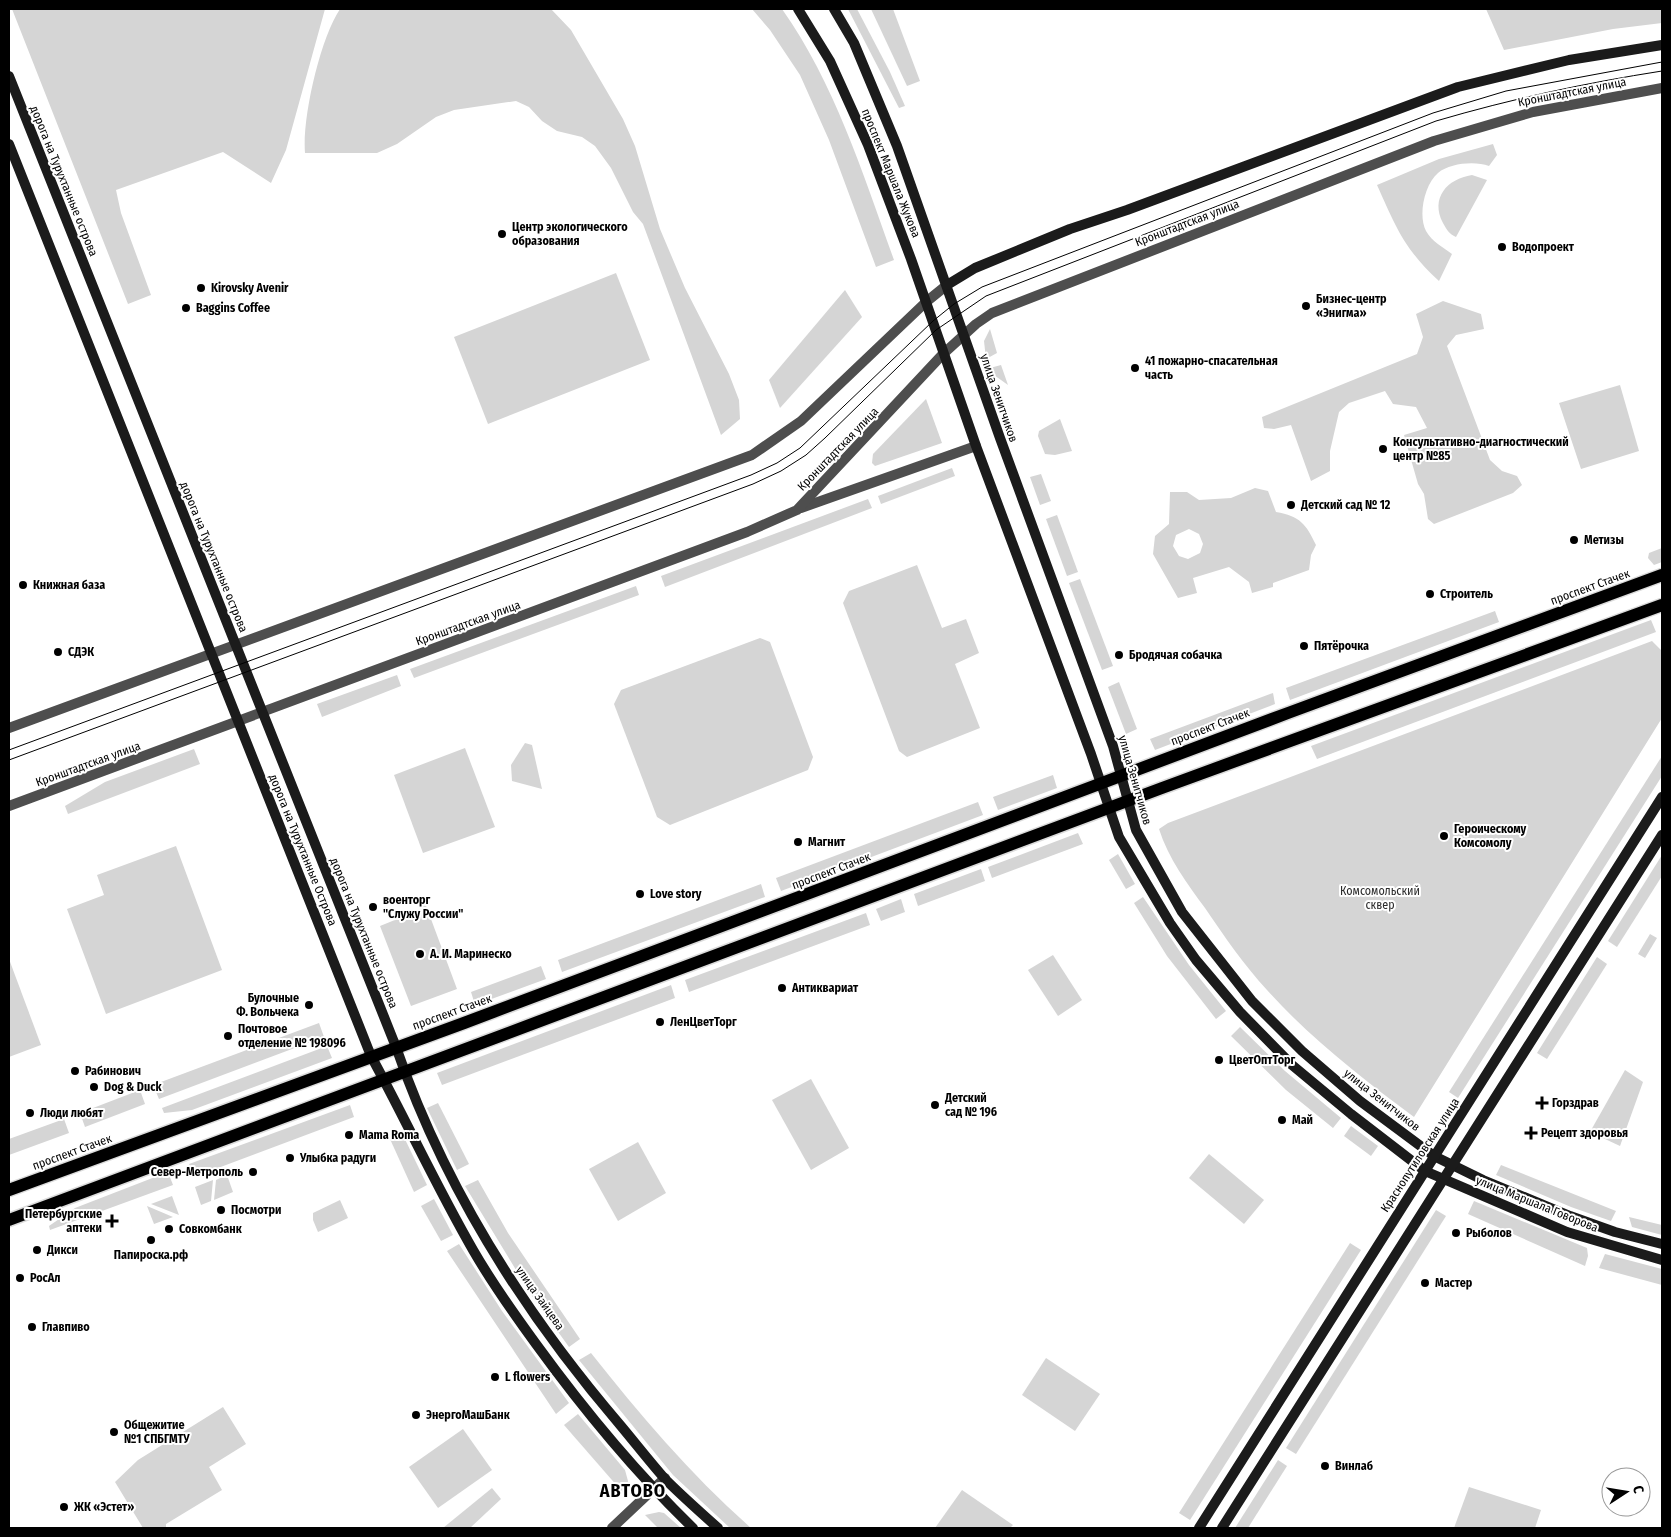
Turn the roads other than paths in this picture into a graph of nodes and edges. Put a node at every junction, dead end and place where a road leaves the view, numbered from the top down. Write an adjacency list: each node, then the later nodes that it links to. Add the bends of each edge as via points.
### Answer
1 (798, 9): 8 (street, проспект Маршала Жукова, via 830,61 868,145)
2 (834, 9): 7 (street, проспект Маршала Жукова, via 876,92)
3 (1662, 45): 7 (street, via 1569,60 1458,87 1070,229 975,268)
4 (9, 76): 15 (street, дорога на Турухтанные острова)
5 (1662, 88): 9 (street, Кронштадтская улица, via 1533,112 1434,141 992,313)
6 (9, 144): 16 (street)
7 (947, 285): 8 (street); 9 (street, проспект Маршала Жукова)
8 (926, 302): 10 (street, проспект Маршала Жукова); 15 (street, via 801,421 752,455)
9 (964, 335): 10 (street, Кронштадтская улица); 20 (street, улица Зенитчиков, via 1113,746)
10 (944, 354): 11 (street); 12 (street, Кронштадтская улица)
11 (976, 446): 12 (street); 21 (street)
12 (798, 510): 17 (street, Кронштадтская улица)
13 (1662, 575): 20 (main road, проспект Стачек)
14 (1662, 605): 23 (main road)
15 (235, 645): 16 (street); 17 (street, дорога на Турухтанные острова)
16 (212, 654): 18 (street, дорога на Турухтанные Острова); 19 (street)
17 (263, 714): 18 (street, Кронштадтская улица); 27 (street, дорога на Турухтанные острова)
18 (239, 722): 24 (street, Кронштадтская улица); 28 (street, дорога на Турухтанные Острова)
19 (9, 728)
20 (1120, 776): 21 (main road, проспект Стачек); 23 (street, улица Зенитчиков)
21 (1101, 784): 25 (street); 27 (main road, проспект Стачек)
22 (1662, 797): 31 (street, Краснопутиловская улица)
23 (1127, 802): 25 (main road); 31 (street, улица Зенитчиков, via 1136,830 1182,912 1252,1001 1302,1052 1360,1101)
24 (9, 806)
25 (1109, 808): 29 (main road); 32 (street, via 1119,837 1170,923 1240,1012 1292,1064 1351,1114)
26 (1662, 835): 31 (street, Краснопутиловская улица)
27 (396, 1047): 28 (main road, проспект Стачек); 29 (street, улица Зайцева)
28 (371, 1056): 30 (street); 33 (main road, проспект Стачек)
29 (404, 1072): 30 (main road); 37 (street, улица Зайцева, via 452,1179 488,1244 574,1369)
30 (384, 1079): 34 (main road); 38 (street, via 437,1186 509,1306 579,1402)
31 (1443, 1160): 32 (street, Краснопутиловская улица); 32 (street, Краснопутиловская улица); 35 (street, улица Маршала Говорова, via 1570,1216)
32 (1434, 1175): 36 (street, улица Маршала Говорова, via 1567,1232); 42 (street, Краснопутиловская улица); 43 (street, Краснопутиловская улица)
33 (9, 1190)
34 (9, 1220)
35 (1662, 1244)
36 (1662, 1260)
37 (665, 1478): 38 (street); 41 (street, улица Зайцева)
38 (653, 1490): 39 (street); 40 (street)
39 (612, 1528)
40 (693, 1528)
41 (718, 1528)
42 (1199, 1528)
43 (1222, 1528)

